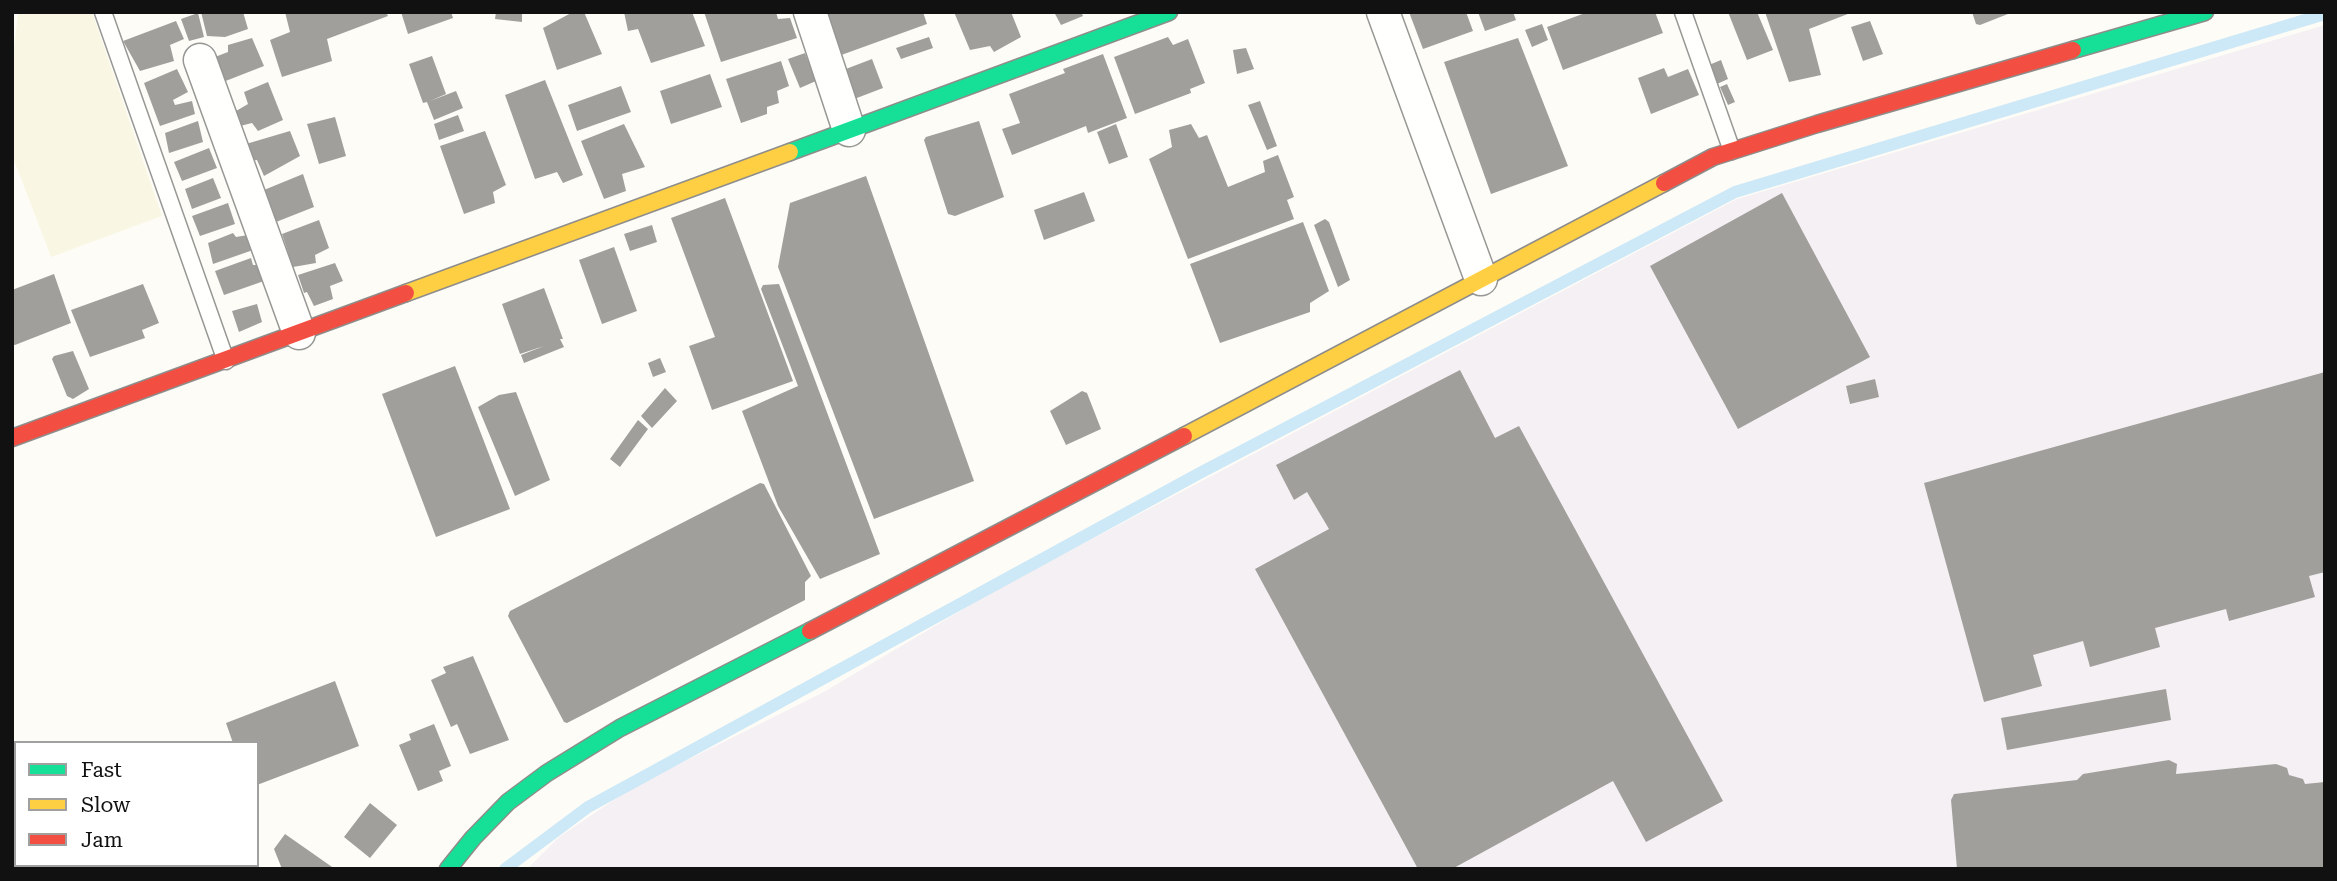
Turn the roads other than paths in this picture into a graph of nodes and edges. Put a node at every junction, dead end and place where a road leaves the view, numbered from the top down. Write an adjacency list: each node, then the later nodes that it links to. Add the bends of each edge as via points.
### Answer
1 (103, 12): 12 (lane)
2 (810, 12): 8 (street)
3 (1168, 12): 8 (street)
4 (1383, 12): 10 (street)
5 (1683, 12): 9 (lane)
6 (2205, 12): 9 (street)
7 (200, 60): 11 (street)
8 (849, 131): 11 (street)
9 (1732, 151): 10 (street)
10 (1481, 279): 14 (street, via 620,729 508,802)
11 (299, 333): 12 (street)
12 (226, 360): 13 (street)
13 (12, 439)
14 (448, 869)

